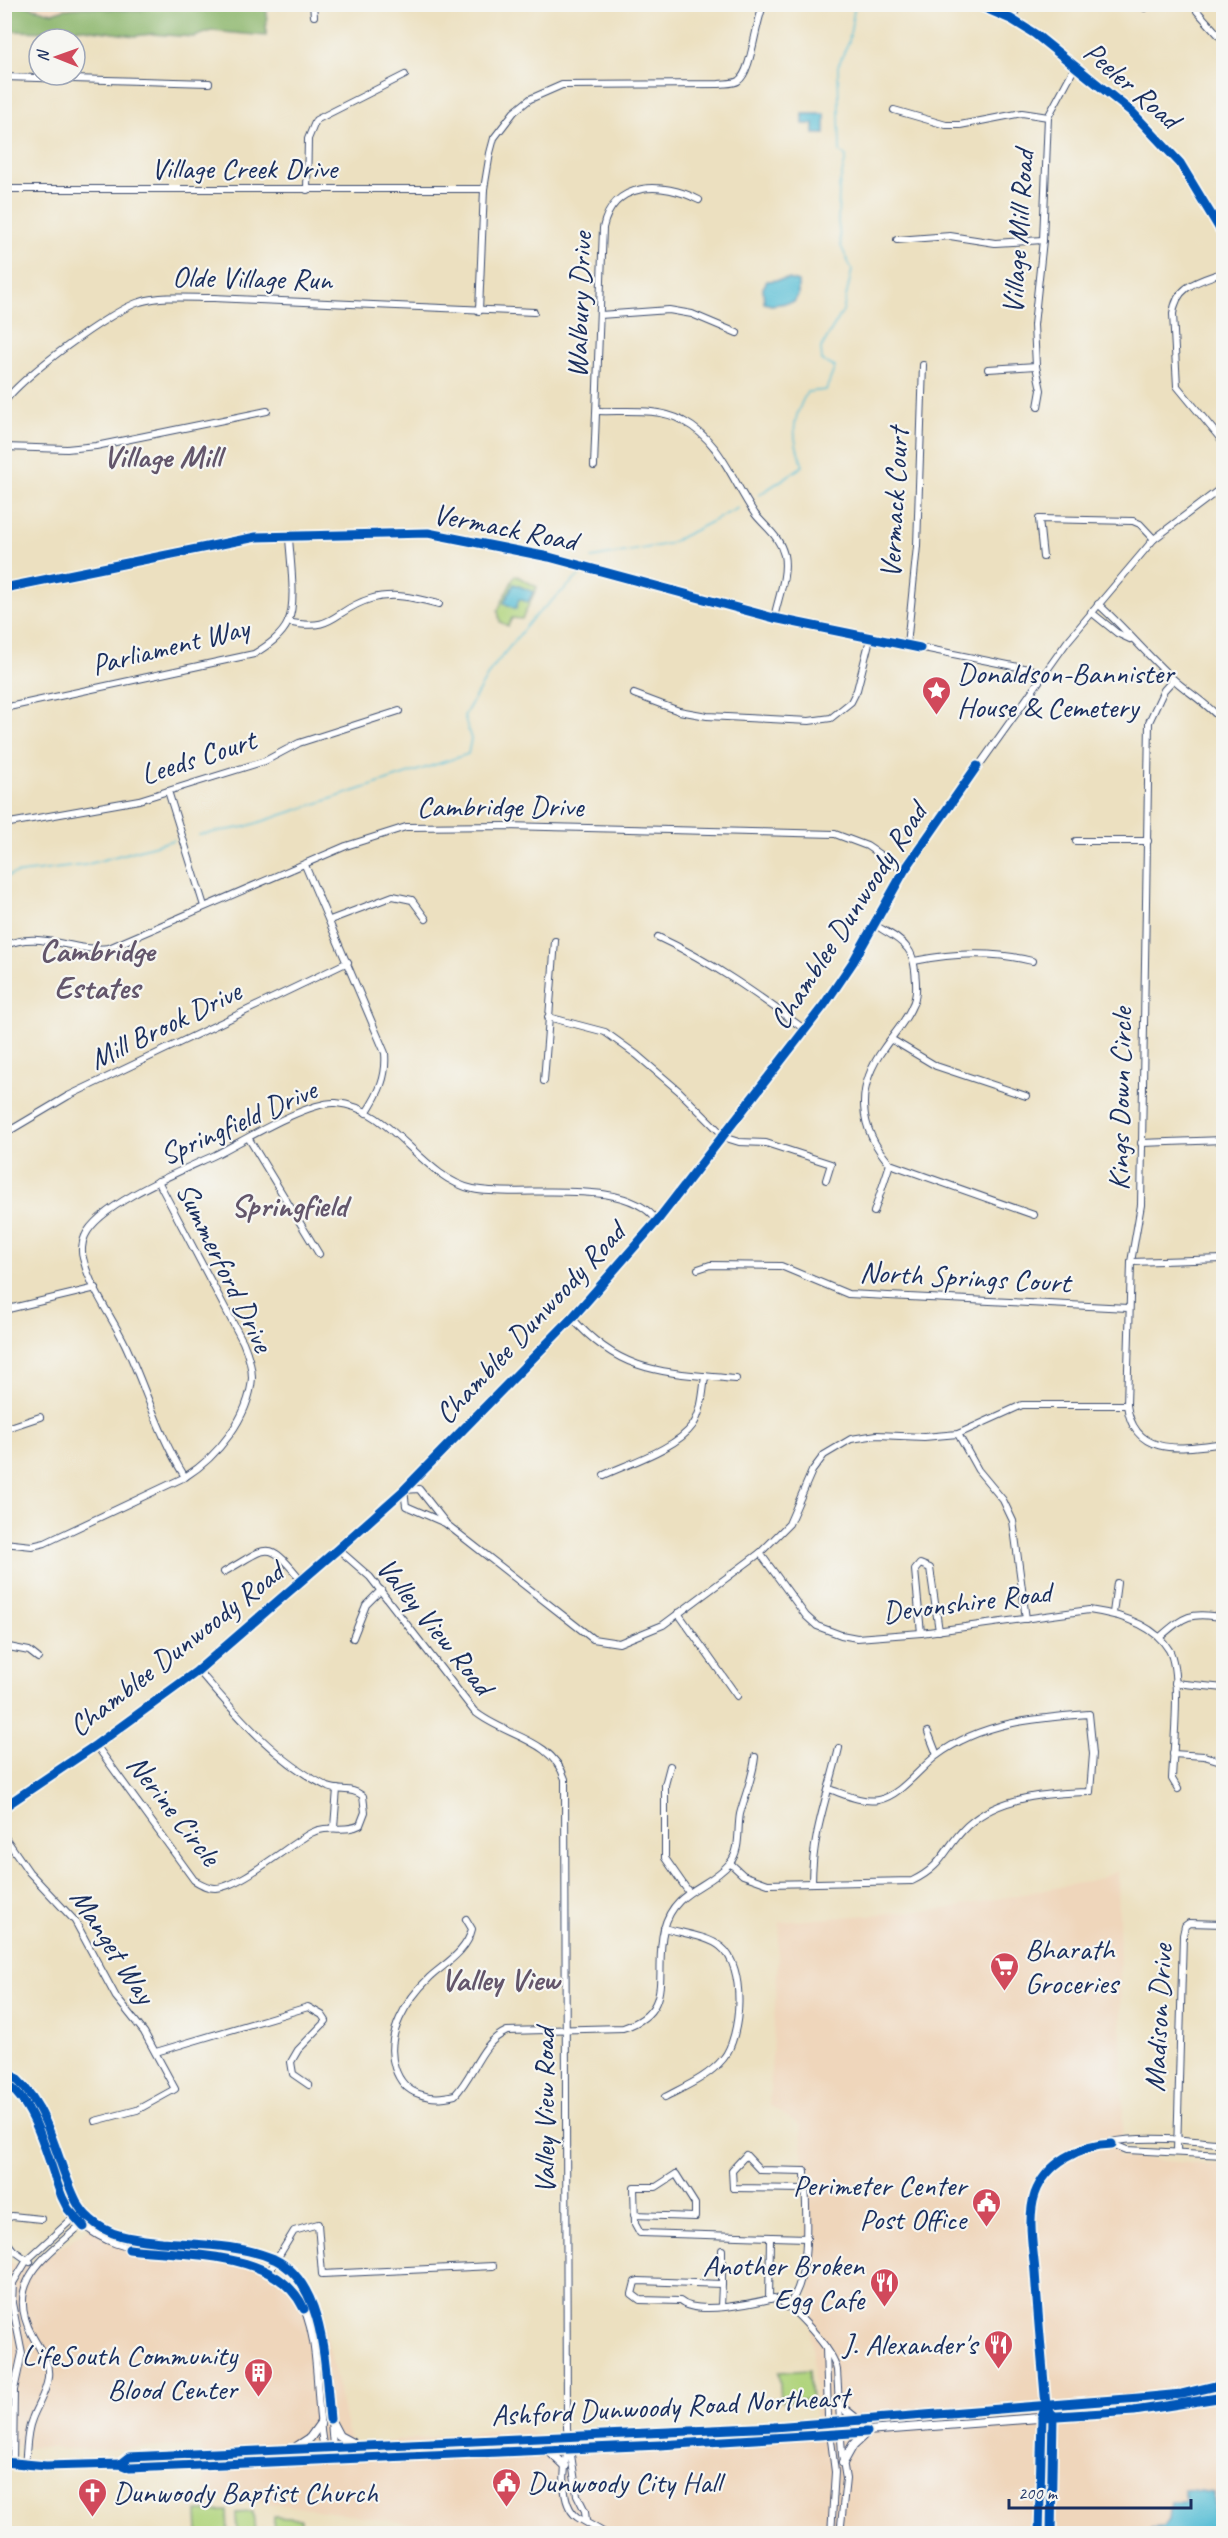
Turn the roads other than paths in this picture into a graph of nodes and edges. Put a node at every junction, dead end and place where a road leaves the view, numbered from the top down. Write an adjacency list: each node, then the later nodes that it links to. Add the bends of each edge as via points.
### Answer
1 (313, 4): 6 (street)
2 (764, 4): 16 (street, via 750,60 738,81 562,85 530,99 494,138)
3 (976, 4): 7 (street, Peeler Road)
4 (1020, 4): 7 (street)
5 (1196, 4): 8 (street, via 1197,11)
6 (314, 16)
7 (1011, 19): 9 (street, Peeler Road)
8 (1224, 41)
9 (1076, 65): 14 (street, Village Mill Road); 19 (street, Peeler Road, via 1166,146 1193,182)
10 (405, 75): 17 (street, via 316,120 308,139)
11 (4, 77): 12 (street)
12 (209, 83)
13 (894, 110): 14 (street, via 953,125 1022,113)
14 (1048, 117): 21 (street, Village Mill Road)
15 (4, 189): 17 (street, Village Creek Drive)
16 (484, 189): 17 (street, Village Creek Drive); 23 (street)
17 (307, 190)
18 (699, 200): 25 (street, Walbury Drive, via 681,191 649,189 628,192 616,199 603,228)
19 (1224, 236)
20 (897, 240): 21 (street, via 950,236 995,243)
21 (1043, 240): 28 (street, Village Mill Road, via 1034,325)
22 (1224, 272): 34 (street, via 1183,289 1174,303 1173,314 1177,386)
23 (479, 311): 24 (street, Olde Village Run); 30 (street, Olde Village Run, via 214,298 139,302 110,317 40,366)
24 (534, 312)
25 (600, 315): 26 (street, via 669,310 692,314); 33 (street, Walbury Drive)
26 (737, 333)
27 (923, 364): 49 (street, Vermack Court, via 917,546)
28 (1036, 366): 29 (street); 31 (street, Village Mill Road, via 1041,390)
29 (988, 369)
30 (4, 403)
31 (1038, 407)
32 (267, 411): 35 (street, via 96,446)
33 (597, 411): 36 (street, Walbury Drive); 45 (street, via 657,413 681,419 704,434 723,458 757,517 780,544 784,573)
34 (1224, 443)
35 (4, 447)
36 (594, 466)
37 (1224, 486): 39 (street, Chamblee Dunwoody Road)
38 (289, 537): 41 (street, Vermack Road, via 256,537); 45 (street, Vermack Road, via 394,532 454,537 549,557); 46 (street, Parliament Way)
39 (1154, 539): 40 (street, via 1133,521 1039,519); 43 (street, Chamblee Dunwoody Road)
40 (1043, 557)
41 (4, 588)
42 (439, 604): 46 (street, via 406,596 378,597 319,626)
43 (1098, 604): 44 (street, Chamblee Dunwoody Road); 48 (street, via 1123,626)
44 (1091, 612): 48 (street); 50 (street, Chamblee Dunwoody Road)
45 (774, 618): 47 (street, Vermack Road)
46 (288, 622): 54 (street, Parliament Way, via 267,645 246,656)
47 (870, 639): 49 (street, Vermack Road); 52 (street, via 851,702 831,718 707,716 679,711)
48 (1131, 639): 51 (street)
49 (907, 645): 50 (street, Vermack Road)
50 (1042, 675): 63 (street, Chamblee Dunwoody Road)
51 (1173, 680): 56 (street); 61 (street, Kings Down Circle, via 1149,722)
52 (634, 694)
53 (1224, 706): 56 (street)
54 (4, 708)
55 (399, 711): 58 (street, Leeds Court)
56 (1217, 714): 57 (street)
57 (1224, 723)
58 (168, 792): 59 (street, Leeds Court, via 56,817); 64 (street)
59 (4, 824)
60 (1076, 841): 61 (street)
61 (1148, 841): 84 (street, Kings Down Circle)
62 (306, 865): 63 (street, Cambridge Drive, via 346,846 406,827 495,826 835,834 867,846); 64 (street, Cambridge Drive); 66 (street)
63 (904, 871): 67 (street, Chamblee Dunwoody Road)
64 (204, 906): 70 (street, Cambridge Drive, via 109,948 81,949 32,938)
65 (426, 919): 66 (street, via 412,900 393,896)
66 (330, 920): 73 (street)
67 (875, 925): 71 (street, via 909,949); 75 (street, Chamblee Dunwoody Road)
68 (658, 937): 75 (street, via 735,977)
69 (555, 941): 74 (street)
70 (4, 946)
71 (914, 961): 72 (street, via 947,954 1013,956); 76 (street, via 917,986 913,1005)
72 (1032, 961)
73 (348, 962): 79 (street, via 385,1053 380,1092); 81 (street, Mill Brook Drive, via 68,1096)
74 (548, 1017): 77 (street); 80 (street, via 604,1032 637,1055)
75 (804, 1029): 80 (street, Chamblee Dunwoody Road)
76 (891, 1039): 78 (street, via 936,1066); 85 (street, via 873,1066 863,1105 872,1139)
77 (544, 1082)
78 (1026, 1096)
79 (366, 1113): 82 (street, Springfield Drive, via 335,1102 319,1104); 90 (street, Springfield Drive, via 410,1144 442,1175 465,1187 608,1195 627,1200 651,1213)
80 (723, 1133): 86 (street, via 739,1142 766,1143 831,1164); 90 (street, Chamblee Dunwoody Road)
81 (4, 1134)
82 (249, 1139): 87 (street, Springfield Drive); 91 (street)
83 (1224, 1140): 84 (street)
84 (1141, 1143): 93 (street, Kings Down Circle, via 1140,1205)
85 (890, 1164): 88 (street); 89 (street)
86 (826, 1180)
87 (158, 1181): 95 (street, Springfield Drive, via 108,1211 85,1236 82,1259); 107 (street, Summerford Drive, via 243,1342 252,1380 238,1419 221,1446)
88 (873, 1212)
89 (1034, 1215)
90 (657, 1221): 98 (street, Chamblee Dunwoody Road)
91 (319, 1254)
92 (1224, 1259): 93 (street)
93 (1131, 1262): 96 (street, Kings Down Circle)
94 (698, 1269): 96 (street, North Springs Court, via 710,1264 781,1266 848,1294)
95 (96, 1288): 97 (street); 107 (street, Springfield Drive, via 136,1368 166,1448)
96 (1128, 1308): 101 (street, Kings Down Circle)
97 (4, 1310)
98 (572, 1318): 99 (street, via 604,1350 625,1361); 108 (street, Chamblee Dunwoody Road)
99 (705, 1376): 100 (street); 106 (street, via 699,1414 683,1436)
100 (736, 1379)
101 (1127, 1405): 104 (street, via 1022,1405); 105 (street, Kings Down Circle, via 1130,1423 1152,1445 1174,1448)
102 (40, 1417): 103 (street)
103 (4, 1429)
104 (958, 1434): 112 (street, via 877,1435 837,1445 812,1471 789,1524); 120 (street, via 1013,1521)
105 (1224, 1443)
106 (604, 1475)
107 (185, 1478): 110 (street, Summerford Drive, via 45,1543)
108 (404, 1490): 109 (street, via 419,1489); 109 (street, via 405,1506); 111 (street, Chamblee Dunwoody Road)
109 (445, 1522): 117 (street, via 593,1639 608,1643 633,1639 663,1625)
110 (4, 1543)
111 (338, 1549): 114 (street, Chamblee Dunwoody Road); 116 (street, Valley View Road)
112 (760, 1553): 117 (street); 122 (street, Devonshire Road, via 817,1626 857,1638)
113 (224, 1572): 114 (street, via 270,1549)
114 (302, 1581): 127 (street, Chamblee Dunwoody Road)
115 (1117, 1583): 118 (street)
116 (381, 1590): 124 (street, via 366,1605); 151 (street, Valley View Road, via 474,1711 542,1748 562,1769 567,1802)
117 (678, 1612): 130 (street)
118 (1113, 1613): 120 (street, Devonshire Road, via 1089,1610); 123 (street, Devonshire Road)
119 (1224, 1618): 123 (street, via 1193,1613)
120 (1026, 1619): 121 (street, Devonshire Road)
121 (939, 1631): 122 (street, Devonshire Road); 122 (street, via 930,1568 920,1564 915,1570)
122 (921, 1633)
123 (1160, 1637): 128 (street, via 1171,1652)
124 (353, 1638)
125 (4, 1646): 126 (street, via 28,1651)
126 (38, 1658)
127 (198, 1670): 132 (street, Chamblee Dunwoody Road); 139 (street, Nerine Circle, via 262,1741 328,1787)
128 (1175, 1683): 129 (street); 134 (street)
129 (1224, 1688)
130 (737, 1696)
131 (928, 1732): 135 (street)
132 (96, 1745): 142 (street, Chamblee Dunwoody Road); 143 (street, Nerine Circle, via 194,1880 207,1888 228,1886 311,1833)
133 (839, 1748): 140 (street)
134 (1173, 1754): 137 (street); 141 (street, via 1172,1779)
135 (937, 1755): 140 (street, via 891,1795 878,1800 859,1799); 146 (street, via 991,1728 1031,1718 1089,1714 1093,1754 1090,1792 1017,1799 987,1811 967,1826 929,1873 912,1881)
136 (754, 1757): 145 (street)
137 (1224, 1762)
138 (670, 1766): 147 (street, via 665,1858)
139 (337, 1789): 143 (street); 143 (street, Nerine Circle, via 363,1796 365,1812 356,1827)
140 (829, 1789): 146 (street, via 817,1824)
141 (1178, 1789)
142 (4, 1807)
143 (334, 1827)
144 (4, 1836): 152 (street, Manget Way, via 29,1872 75,1921 116,1997)
145 (730, 1863): 146 (street, via 743,1875 768,1884); 147 (street)
146 (812, 1883)
147 (688, 1891): 150 (street)
148 (466, 1919): 151 (street, via 472,1929 462,1949 419,1989 399,2021 393,2038 393,2061 399,2080 428,2098 455,2095 495,2036 507,2031)
149 (1224, 1924): 158 (street, Madison Drive, via 1185,1926)
150 (664, 1928): 151 (street, via 659,1998 652,2013 623,2028); 156 (street, via 719,1945 737,1969 738,1989 735,2029 724,2057 699,2079)
151 (567, 2029): 201 (street, Valley View Road)
152 (156, 2052): 155 (street, via 308,2007 326,2021 291,2062 293,2074); 157 (street, Manget Way, via 175,2089 137,2110)
153 (4, 2068): 164 (street, via 35,2098)
154 (4, 2082): 166 (street, via 19,2094 33,2119 62,2197)
155 (309, 2085)
156 (665, 2097)
157 (95, 2121)
158 (1176, 2141): 159 (street, via 1126,2139); 160 (street); 161 (street, Madison Drive)
159 (1112, 2144): 161 (street, via 1127,2150); 190 (street, via 1089,2147 1064,2159 1041,2182 1033,2202 1033,2255)
160 (1224, 2144)
161 (1177, 2152): 162 (street)
162 (1224, 2155)
163 (805, 2189): 163 (street, via 733,2188 732,2170 746,2156 760,2170 805,2171); 173 (street)
164 (82, 2210): 166 (street); 167 (street)
165 (634, 2216): 165 (street, via 634,2187 656,2187 676,2174 695,2204 695,2217); 172 (street, via 636,2230 643,2235)
166 (75, 2217): 170 (street); 177 (street)
167 (89, 2218): 170 (street); 178 (street, via 116,2236 230,2247)
168 (41, 2219): 169 (street, via 12,2216)
169 (4, 2220)
170 (82, 2224): 179 (street); 181 (street, via 123,2248 239,2262)
171 (4, 2238): 174 (street)
172 (770, 2238): 173 (street); 183 (street)
173 (807, 2238): 185 (street, via 799,2291)
174 (11, 2246): 176 (street); 177 (street)
175 (722, 2250): 182 (street)
176 (4, 2251)
177 (27, 2260): 179 (street); 209 (street, via 11,2289 22,2353 14,2390)
178 (276, 2260): 180 (street, via 294,2231 318,2224 322,2274); 181 (street); 193 (street, via 302,2285 314,2309 321,2336)
179 (35, 2266): 211 (street, via 24,2288 23,2306 49,2375 30,2422)
180 (494, 2266)
181 (269, 2272): 196 (street, via 294,2292 304,2308 311,2336)
182 (722, 2284): 184 (street); 184 (street, via 639,2281 631,2288 640,2300)
183 (769, 2299): 184 (street); 185 (street, via 779,2300)
184 (721, 2307)
185 (787, 2307): 186 (street)
186 (826, 2348): 189 (street, via 836,2363); 197 (street)
187 (1224, 2382): 190 (main road, Ashford Dunwoody Road Northeast, via 1204,2390)
188 (1224, 2397): 191 (main road, Ashford Dunwoody Road Northeast, via 1134,2411)
189 (839, 2405): 194 (main road); 195 (street)
190 (1046, 2406): 191 (street); 192 (street); 194 (main road, Ashford Dunwoody Road Northeast)
191 (1053, 2415): 192 (main road, Ashford Dunwoody Road Northeast); 219 (street)
192 (1042, 2417): 198 (main road, Ashford Dunwoody Road Northeast); 218 (street)
193 (330, 2419): 202 (main road, via 339,2436); 204 (street)
194 (860, 2422): 195 (main road, Ashford Dunwoody Road Northeast)
195 (840, 2423): 197 (main road, Ashford Dunwoody Road Northeast); 199 (street)
196 (320, 2424): 203 (street); 205 (main road)
197 (829, 2424): 200 (street); 201 (main road, Ashford Dunwoody Road Northeast)
198 (867, 2432): 199 (main road, Ashford Dunwoody Road Northeast); 210 (main road, via 853,2445)
199 (840, 2433): 200 (main road, Ashford Dunwoody Road Northeast); 210 (street)
200 (831, 2434): 206 (main road, Ashford Dunwoody Road Northeast); 216 (street, via 836,2486)
201 (567, 2436): 202 (main road, Ashford Dunwoody Road Northeast); 206 (street, Valley View Road)
202 (355, 2445): 204 (main road, Ashford Dunwoody Road Northeast)
203 (323, 2446): 204 (main road, Ashford Dunwoody Road Northeast); 205 (main road, Ashford Dunwoody Road Northeast); 208 (street)
204 (333, 2446): 208 (street)
205 (296, 2448): 212 (main road, Ashford Dunwoody Road Northeast, via 129,2457)
206 (568, 2448): 207 (main road, Ashford Dunwoody Road Northeast); 213 (street); 214 (street)
207 (547, 2449): 208 (main road, Ashford Dunwoody Road Northeast); 213 (main road)
208 (329, 2458): 212 (main road, Ashford Dunwoody Road Northeast, via 130,2468)
209 (9, 2462): 211 (main road, Ashford Dunwoody Road Northeast)
210 (843, 2463): 217 (street, via 845,2493)
211 (25, 2464): 212 (main road, Ashford Dunwoody Road Northeast)
212 (120, 2464)
213 (565, 2466): 214 (street, via 568,2500 577,2517)
214 (586, 2521): 215 (street)
215 (606, 2534)
216 (831, 2534)
217 (840, 2534)
218 (1039, 2534)
219 (1051, 2534)

